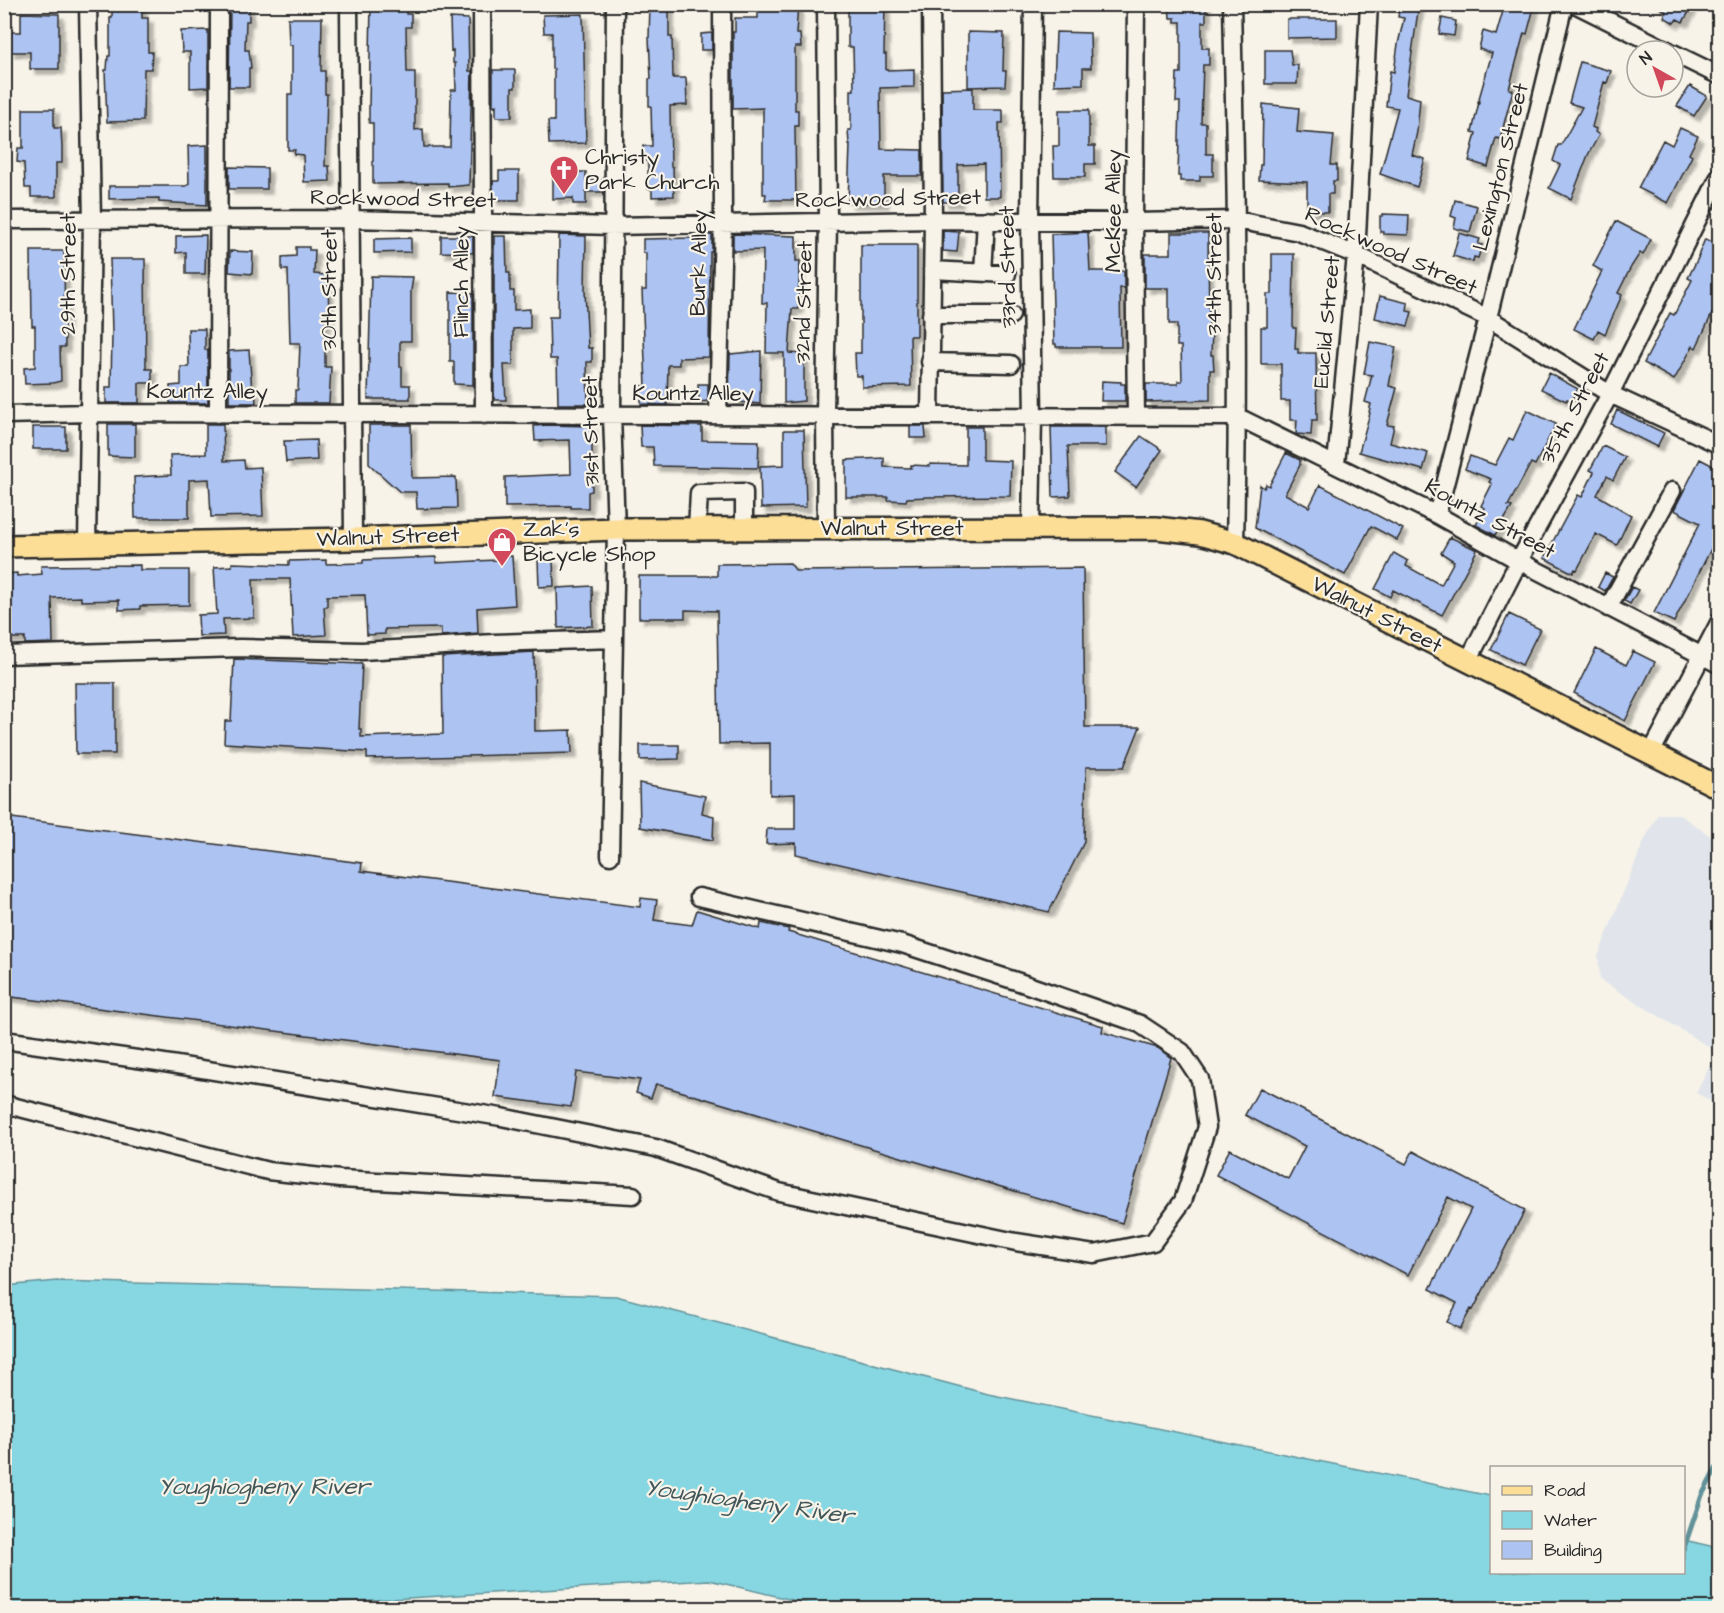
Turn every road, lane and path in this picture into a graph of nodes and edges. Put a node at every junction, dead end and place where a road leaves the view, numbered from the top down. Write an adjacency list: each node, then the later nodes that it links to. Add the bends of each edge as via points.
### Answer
1 (88, 4): 26 (street, 29th Street)
2 (219, 4): 21 (street)
3 (349, 4): 19 (street, 30th Street)
4 (482, 4): 29 (street, Flinch Alley)
5 (615, 4): 31 (street, 31st Street)
6 (722, 4): 30 (street, Burk Alley)
7 (826, 4): 27 (street, 32nd Street)
8 (931, 4): 22 (street)
9 (1033, 4): 24 (street, 33rd Street)
10 (1137, 4): 28 (street, McKee Alley)
11 (1232, 4): 25 (street, 34th Street)
12 (1369, 4): 32 (street, Euclid Street)
13 (1563, 4): 38 (street, Lexington Street)
14 (1575, 4): 15 (street)
15 (1645, 39)
16 (1685, 59): 17 (street)
17 (1719, 76)
18 (1719, 175): 41 (street, 35th Street)
19 (351, 219): 21 (street, Rockwood Street); 29 (street, Rockwood Street); 44 (street, 30th Street)
20 (4, 220): 26 (street, Rockwood Street)
21 (219, 220): 26 (street, Rockwood Street); 43 (street)
22 (933, 220): 23 (street, Rockwood Street); 27 (street, Rockwood Street); 33 (street)
23 (986, 220): 24 (street, Rockwood Street); 34 (street)
24 (1030, 220): 28 (street, Rockwood Street); 51 (street, 33rd Street)
25 (1236, 220): 28 (street, Rockwood Street); 32 (street, Rockwood Street, via 1299,232); 53 (street, 34th Street)
26 (92, 221): 42 (street, 29th Street)
27 (828, 221): 30 (street, Rockwood Street); 49 (street, 32nd Street)
28 (1134, 222): 52 (street, McKee Alley)
29 (484, 223): 31 (street, Rockwood Street); 46 (street, Flinch Alley)
30 (723, 224): 31 (street, Rockwood Street); 48 (street, Burk Alley)
31 (612, 226): 47 (street, 31st Street)
32 (1356, 255): 38 (street, Rockwood Street); 55 (street, Euclid Street)
33 (932, 270): 34 (street); 36 (street)
34 (983, 273): 35 (street)
35 (1007, 274)
36 (931, 315): 37 (street); 39 (street)
37 (1011, 315)
38 (1488, 318): 41 (street, Rockwood Street); 57 (street, Lexington Street)
39 (930, 362): 40 (street); 50 (street)
40 (1011, 364)
41 (1610, 394): 54 (street, Rockwood Street); 67 (street, 35th Street)
42 (90, 413): 43 (street, Kountz Alley); 45 (street, Kountz Alley); 65 (street, 29th Street)
43 (218, 414): 44 (street, Kountz Alley)
44 (352, 414): 46 (street, Kountz Alley); 63 (street, 30th Street)
45 (4, 415)
46 (484, 415): 47 (street, Kountz Alley)
47 (612, 415): 48 (street, Kountz Alley); 61 (street, 31st Street)
48 (718, 415): 49 (street, Kountz Alley)
49 (825, 416): 50 (street, Kountz Alley); 59 (street, 32nd Street)
50 (930, 416): 51 (street, Kountz Alley)
51 (1033, 417): 52 (street, Kountz Alley); 60 (street, 33rd Street)
52 (1136, 417): 53 (street, Kountz Alley)
53 (1238, 417): 55 (street, Kountz Street); 64 (street, 34th Street)
54 (1719, 445)
55 (1336, 464): 57 (street, Kountz Street)
56 (1672, 491): 68 (street)
57 (1437, 515): 67 (street, Kountz Street)
58 (744, 528): 59 (main road, Walnut Street); 62 (main road, Walnut Street); 62 (street, via 744,492 699,494)
59 (826, 528): 60 (main road, Walnut Street)
60 (1031, 528): 64 (main road, Walnut Street, via 1156,528 1200,533)
61 (616, 529): 62 (main road, Walnut Street); 63 (main road, Walnut Street); 70 (street, 31st Street)
62 (697, 529)
63 (353, 539): 65 (main road, Walnut Street)
64 (1235, 543): 73 (main road, Walnut Street)
65 (87, 545): 66 (main road, Walnut Street)
66 (4, 546)
67 (1519, 561): 68 (street, Kountz Street); 73 (street, 35th Street)
68 (1608, 608): 72 (street, Kountz Street)
69 (1719, 621): 72 (street)
70 (614, 639): 71 (street, via 362,651 240,648); 77 (street, 31st Street)
71 (4, 655)
72 (1701, 657): 74 (street, Kountz Street); 75 (street)
73 (1468, 661): 75 (main road, Walnut Street)
74 (1719, 665)
75 (1651, 753): 76 (main road, Walnut Street)
76 (1719, 788)
77 (610, 856)
78 (699, 897): 79 (street, via 902,944 1140,1024 1182,1052 1200,1079 1207,1127 1183,1201 1154,1242 1094,1254 1016,1242 779,1192 656,1148 623,1141 490,1115)
79 (4, 1040)
80 (4, 1104): 81 (street, via 268,1170 340,1179)
81 (633, 1195)

